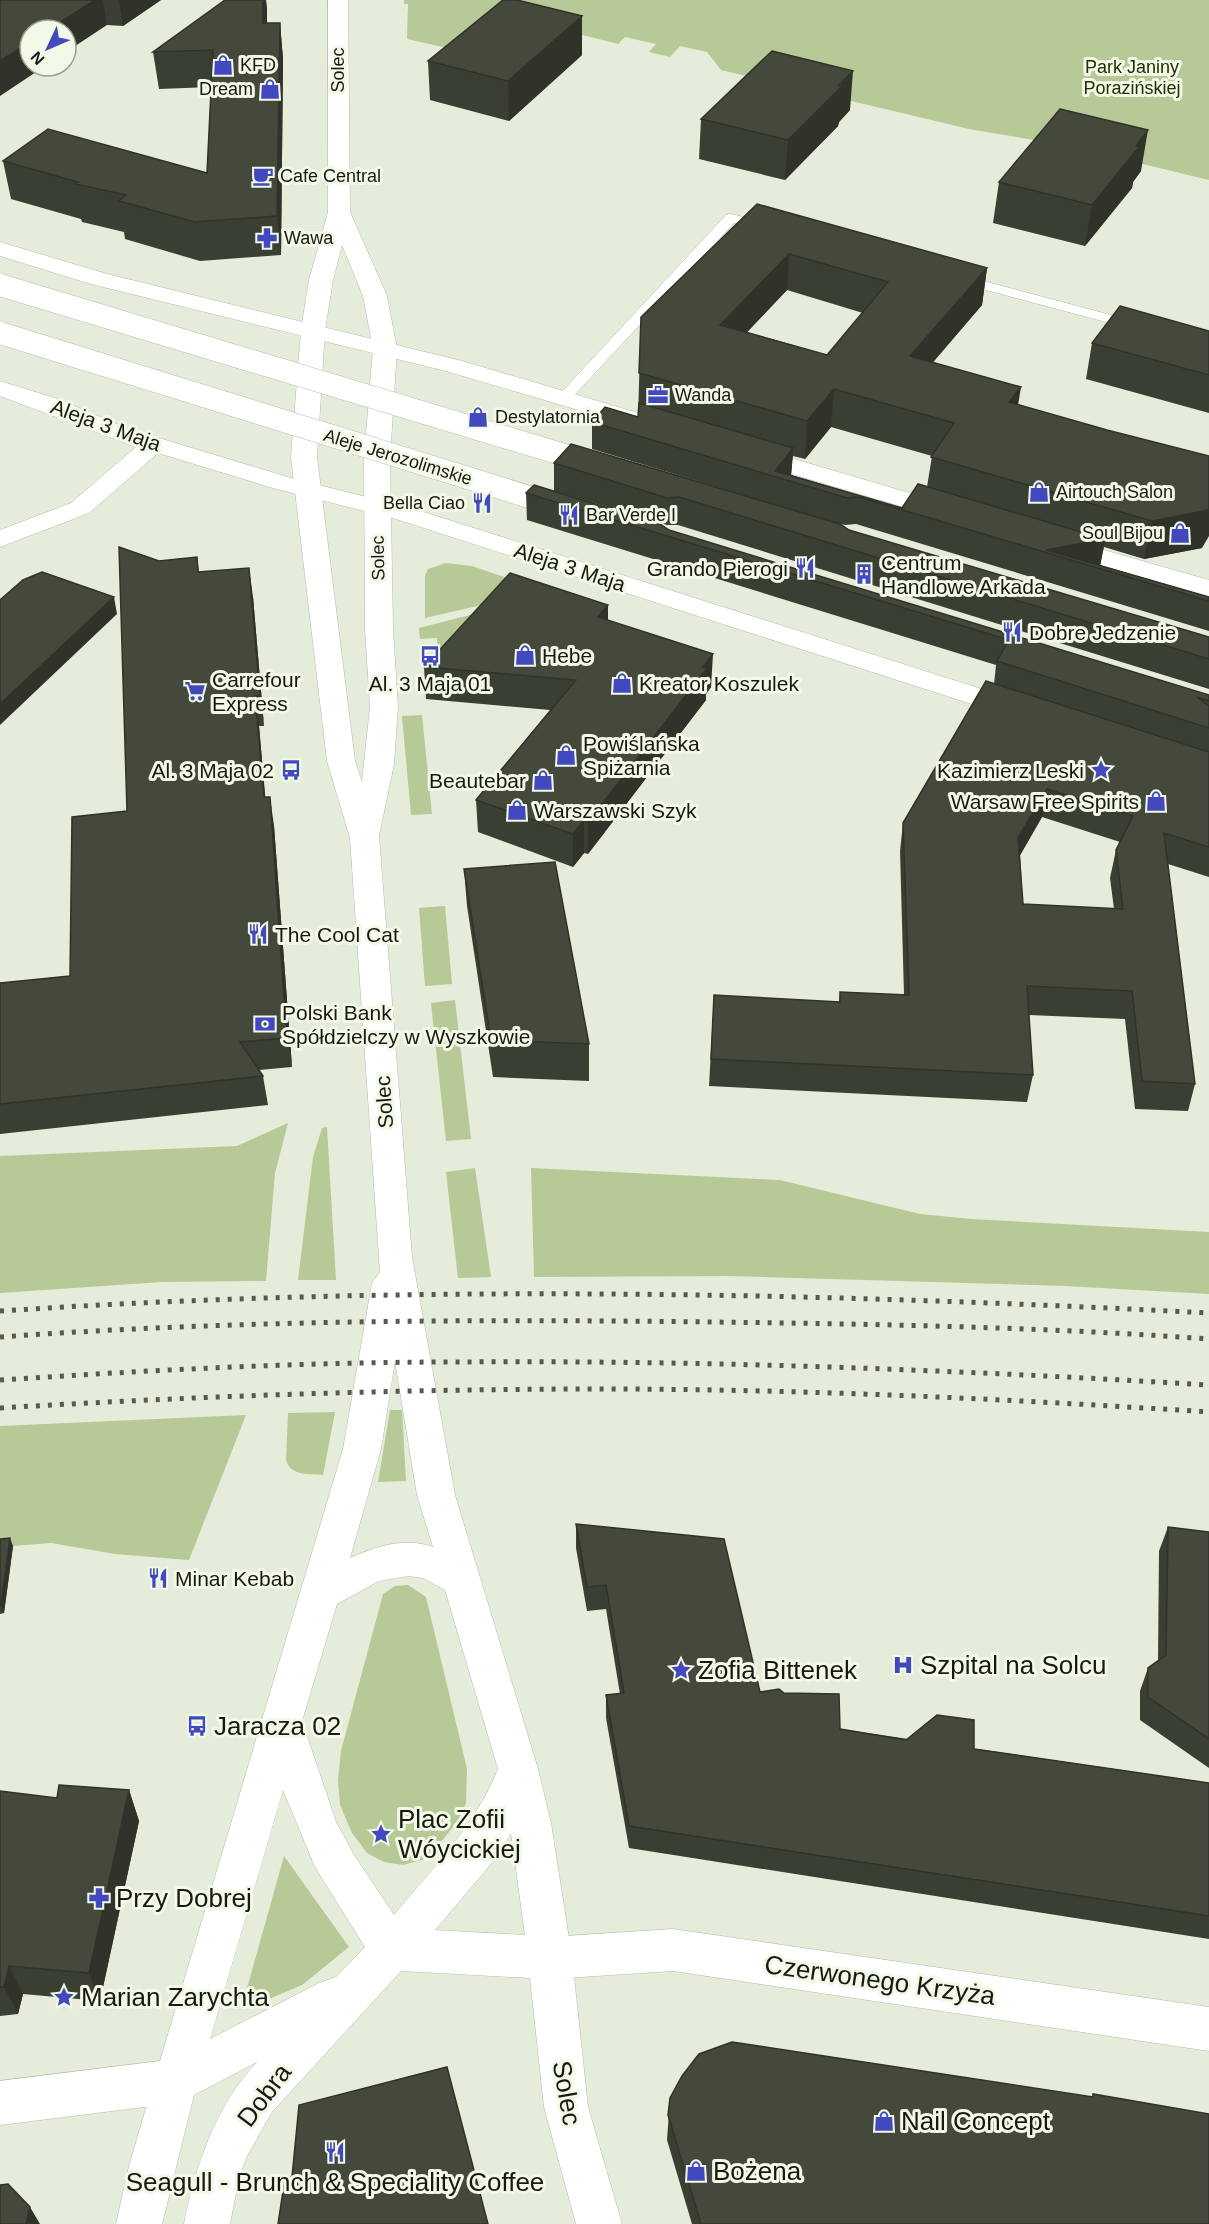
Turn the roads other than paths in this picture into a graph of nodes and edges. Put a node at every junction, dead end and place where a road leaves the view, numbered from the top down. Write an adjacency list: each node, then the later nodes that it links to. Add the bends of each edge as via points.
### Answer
1 (338, 0): 2 (street, Solec)
2 (339, 212): 8 (street, Solec); 10 (street, Solec, via 375,296)
3 (783, 231): 12 (lane, via 731,218)
4 (0, 249): 8 (street, via 99,279)
5 (943, 274): 7 (lane)
6 (0, 285): 16 (street, bridge)
7 (1147, 329)
8 (313, 330): 10 (street); 17 (street, Solec, via 303,457)
9 (0, 333): 19 (street, Aleje Jerozolimskie, bridge)
10 (385, 349): 12 (street); 18 (street, Solec)
11 (0, 388): 14 (street, Aleja 3 Maja)
12 (563, 399): 13 (street)
13 (672, 430)
14 (154, 444): 17 (street, Aleja 3 Maja); 22 (street, via 80,508)
15 (723, 446): 20 (street)
16 (629, 474)
17 (307, 489): 18 (street, Aleja 3 Maja); 25 (street, Solec, via 341,761)
18 (377, 507): 24 (street, Aleja 3 Maja); 25 (street, Solec, via 384,706 380,764)
19 (592, 517)
20 (969, 518)
21 (1037, 538): 23 (street)
22 (0, 539)
23 (1209, 589)
24 (1045, 718)
25 (365, 838): 26 (street, Solec)
26 (395, 1257): 27 (street, Solec, via 436,1496); 28 (street, Solec, via 362,1449)
27 (460, 1579): 28 (street, via 423,1561 388,1561 368,1566); 30 (street)
28 (322, 1592): 29 (street)
29 (283, 1723): 31 (street, via 325,1844 345,1882); 35 (street)
30 (518, 1769): 31 (street, via 503,1808 480,1845); 32 (street)
31 (392, 1949): 32 (street, Czerwonego Krzyża); 33 (street)
32 (550, 1958): 34 (street, Czerwonego Krzyża, via 673,1950); 39 (street, Solec, via 566,2107)
33 (357, 1986): 35 (street); 38 (street, Dobra, via 256,2096 228,2146 216,2178)
34 (1209, 2029)
35 (176, 2081): 36 (street); 37 (street)
36 (0, 2103)
37 (139, 2224)
38 (207, 2224)
39 (599, 2224)

